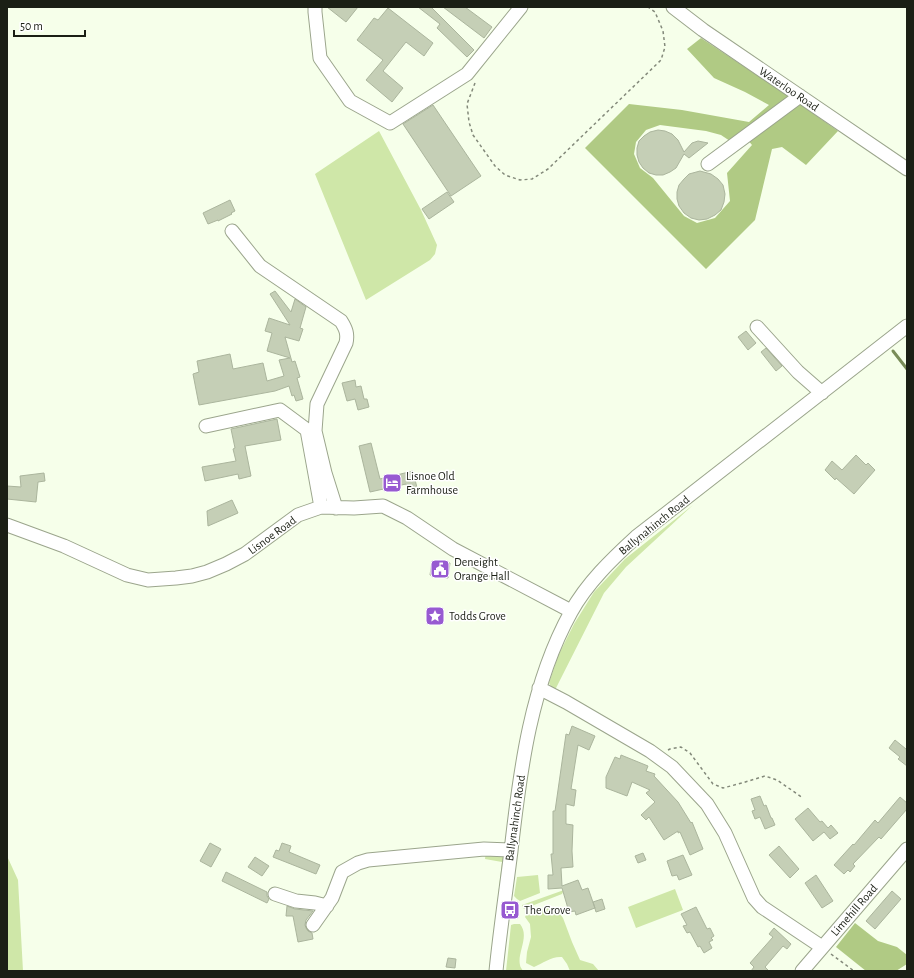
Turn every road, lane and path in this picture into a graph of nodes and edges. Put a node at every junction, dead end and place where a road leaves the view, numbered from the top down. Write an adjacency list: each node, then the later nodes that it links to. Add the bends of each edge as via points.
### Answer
1 (315, 7): 2 (street, via 320,58 350,101 390,122 467,74)
2 (521, 7)
3 (648, 7): 5 (path, via 655,12 663,31 666,47 661,60 548,169 532,179 520,180 505,175 495,166 473,135 467,104)
4 (673, 7): 6 (street, Waterloo Road)
5 (477, 77)
6 (800, 96): 7 (street); 8 (street, Waterloo Road)
7 (708, 164)
8 (907, 169)
9 (232, 231): 15 (street, via 260,266 341,321 346,328 346,343 317,404 315,431)
10 (907, 326): 12 (street, Ballynahinch Road)
11 (756, 327): 12 (street, via 798,372)
12 (822, 393): 17 (street, Ballynahinch Road, via 636,536 587,587)
13 (206, 426): 14 (street, via 280,410 307,430)
14 (321, 508): 15 (street, Lisnoe Road); 16 (street, Lisnoe Road, via 298,515 245,554 207,572 148,580 127,575 64,546)
15 (336, 508): 17 (street, Lisnoe Road, via 383,506 408,518 453,549)
16 (7, 525)
17 (572, 611): 18 (street, Ballynahinch Road, via 556,642)
18 (539, 688): 19 (street); 22 (street, Ballynahinch Road, via 522,772)
19 (658, 757): 20 (path, via 670,749 681,747 690,753 713,784 723,788 765,776 777,780); 26 (street, via 672,767 707,804 725,833 754,898 762,907)
20 (803, 798)
21 (907, 849): 26 (street, Limehill Road)
22 (511, 850): 24 (street, via 484,849 358,862 342,872); 27 (street, Ballynahinch Road)
23 (275, 894): 24 (street, via 296,902)
24 (327, 906): 25 (street)
25 (313, 925)
26 (822, 947): 28 (street, Limehill Road); 29 (path)
27 (496, 971)
28 (802, 971)
29 (854, 971)

